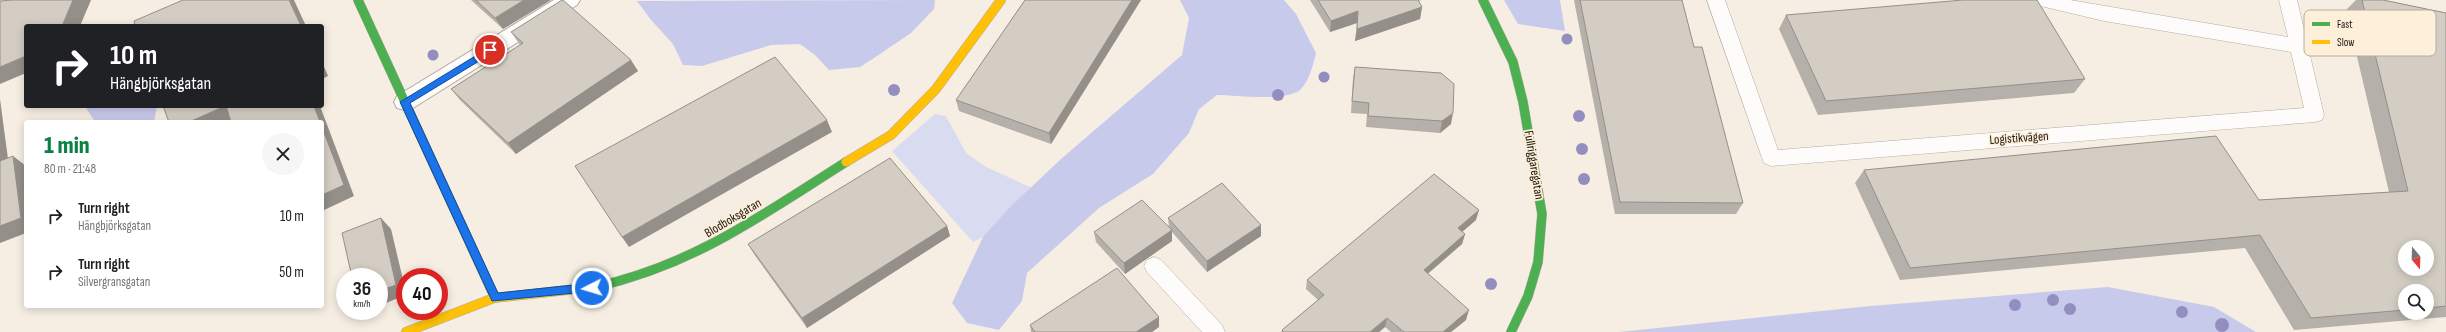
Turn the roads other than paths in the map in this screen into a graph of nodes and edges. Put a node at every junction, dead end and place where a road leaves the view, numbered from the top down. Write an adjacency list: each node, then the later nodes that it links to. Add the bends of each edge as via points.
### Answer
1 (358, 0): 9 (street)
2 (570, 0): 9 (street)
3 (1001, 0): 11 (street, Blodboksgatan, via 936,89 891,135 700,252 661,270 628,280 592,288)
4 (1483, 0): 14 (street, Fullriggaregatan, via 1513,62 1523,102 1542,214 1538,262 1528,296)
5 (1716, 0): 8 (lane, Logistikvägen, via 1770,158 2315,115)
6 (2041, 0): 8 (lane, via 2104,14)
7 (2288, 0): 8 (lane, Logistikvägen)
8 (2299, 46)
9 (405, 102): 11 (street)
10 (1154, 266): 13 (lane)
11 (495, 298): 12 (street, Blodboksgatan, via 460,309)
12 (406, 332)
13 (1215, 332)
14 (1511, 332)

